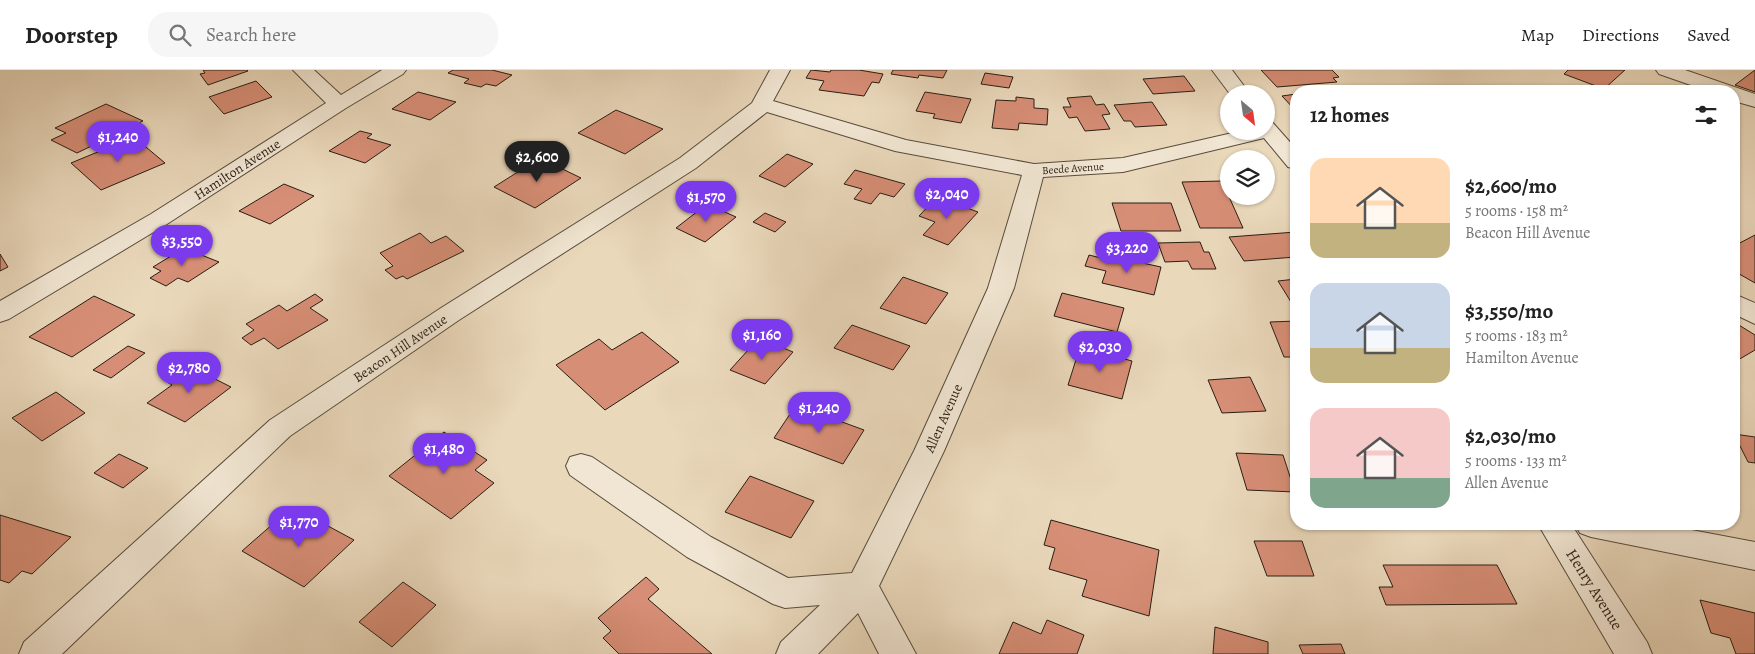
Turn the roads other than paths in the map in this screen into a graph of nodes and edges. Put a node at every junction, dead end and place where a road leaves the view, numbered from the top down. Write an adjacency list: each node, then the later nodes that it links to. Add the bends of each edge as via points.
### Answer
1 (303, 70): 10 (street)
2 (396, 70): 10 (street, Hamilton Avenue)
3 (780, 70): 11 (street, Beacon Hill Avenue)
4 (1222, 70): 6 (street)
5 (1666, 70): 7 (street)
6 (1233, 85)
7 (1709, 85)
8 (1740, 96): 9 (street)
9 (1755, 101)
10 (339, 104): 17 (street, Hamilton Avenue, via 159,219)
11 (762, 104): 15 (street, Beede Avenue, via 903,146); 24 (street, Beacon Hill Avenue, via 688,163 450,314 280,428)
12 (1275, 137): 14 (street)
13 (1224, 140): 15 (street, Beede Avenue, via 1123,165)
14 (1290, 155)
15 (1034, 171): 23 (street, Allen Avenue, via 1001,288 929,451)
16 (1740, 307): 18 (street)
17 (0, 313)
18 (1755, 316)
19 (581, 466): 23 (street, via 700,547 785,593)
20 (1558, 530): 27 (street, Henry Avenue)
21 (1622, 530): 22 (street)
22 (1755, 556)
23 (862, 587): 25 (street, Allen Avenue); 26 (street)
24 (37, 654)
25 (794, 654)
26 (898, 654)
27 (1634, 654)

